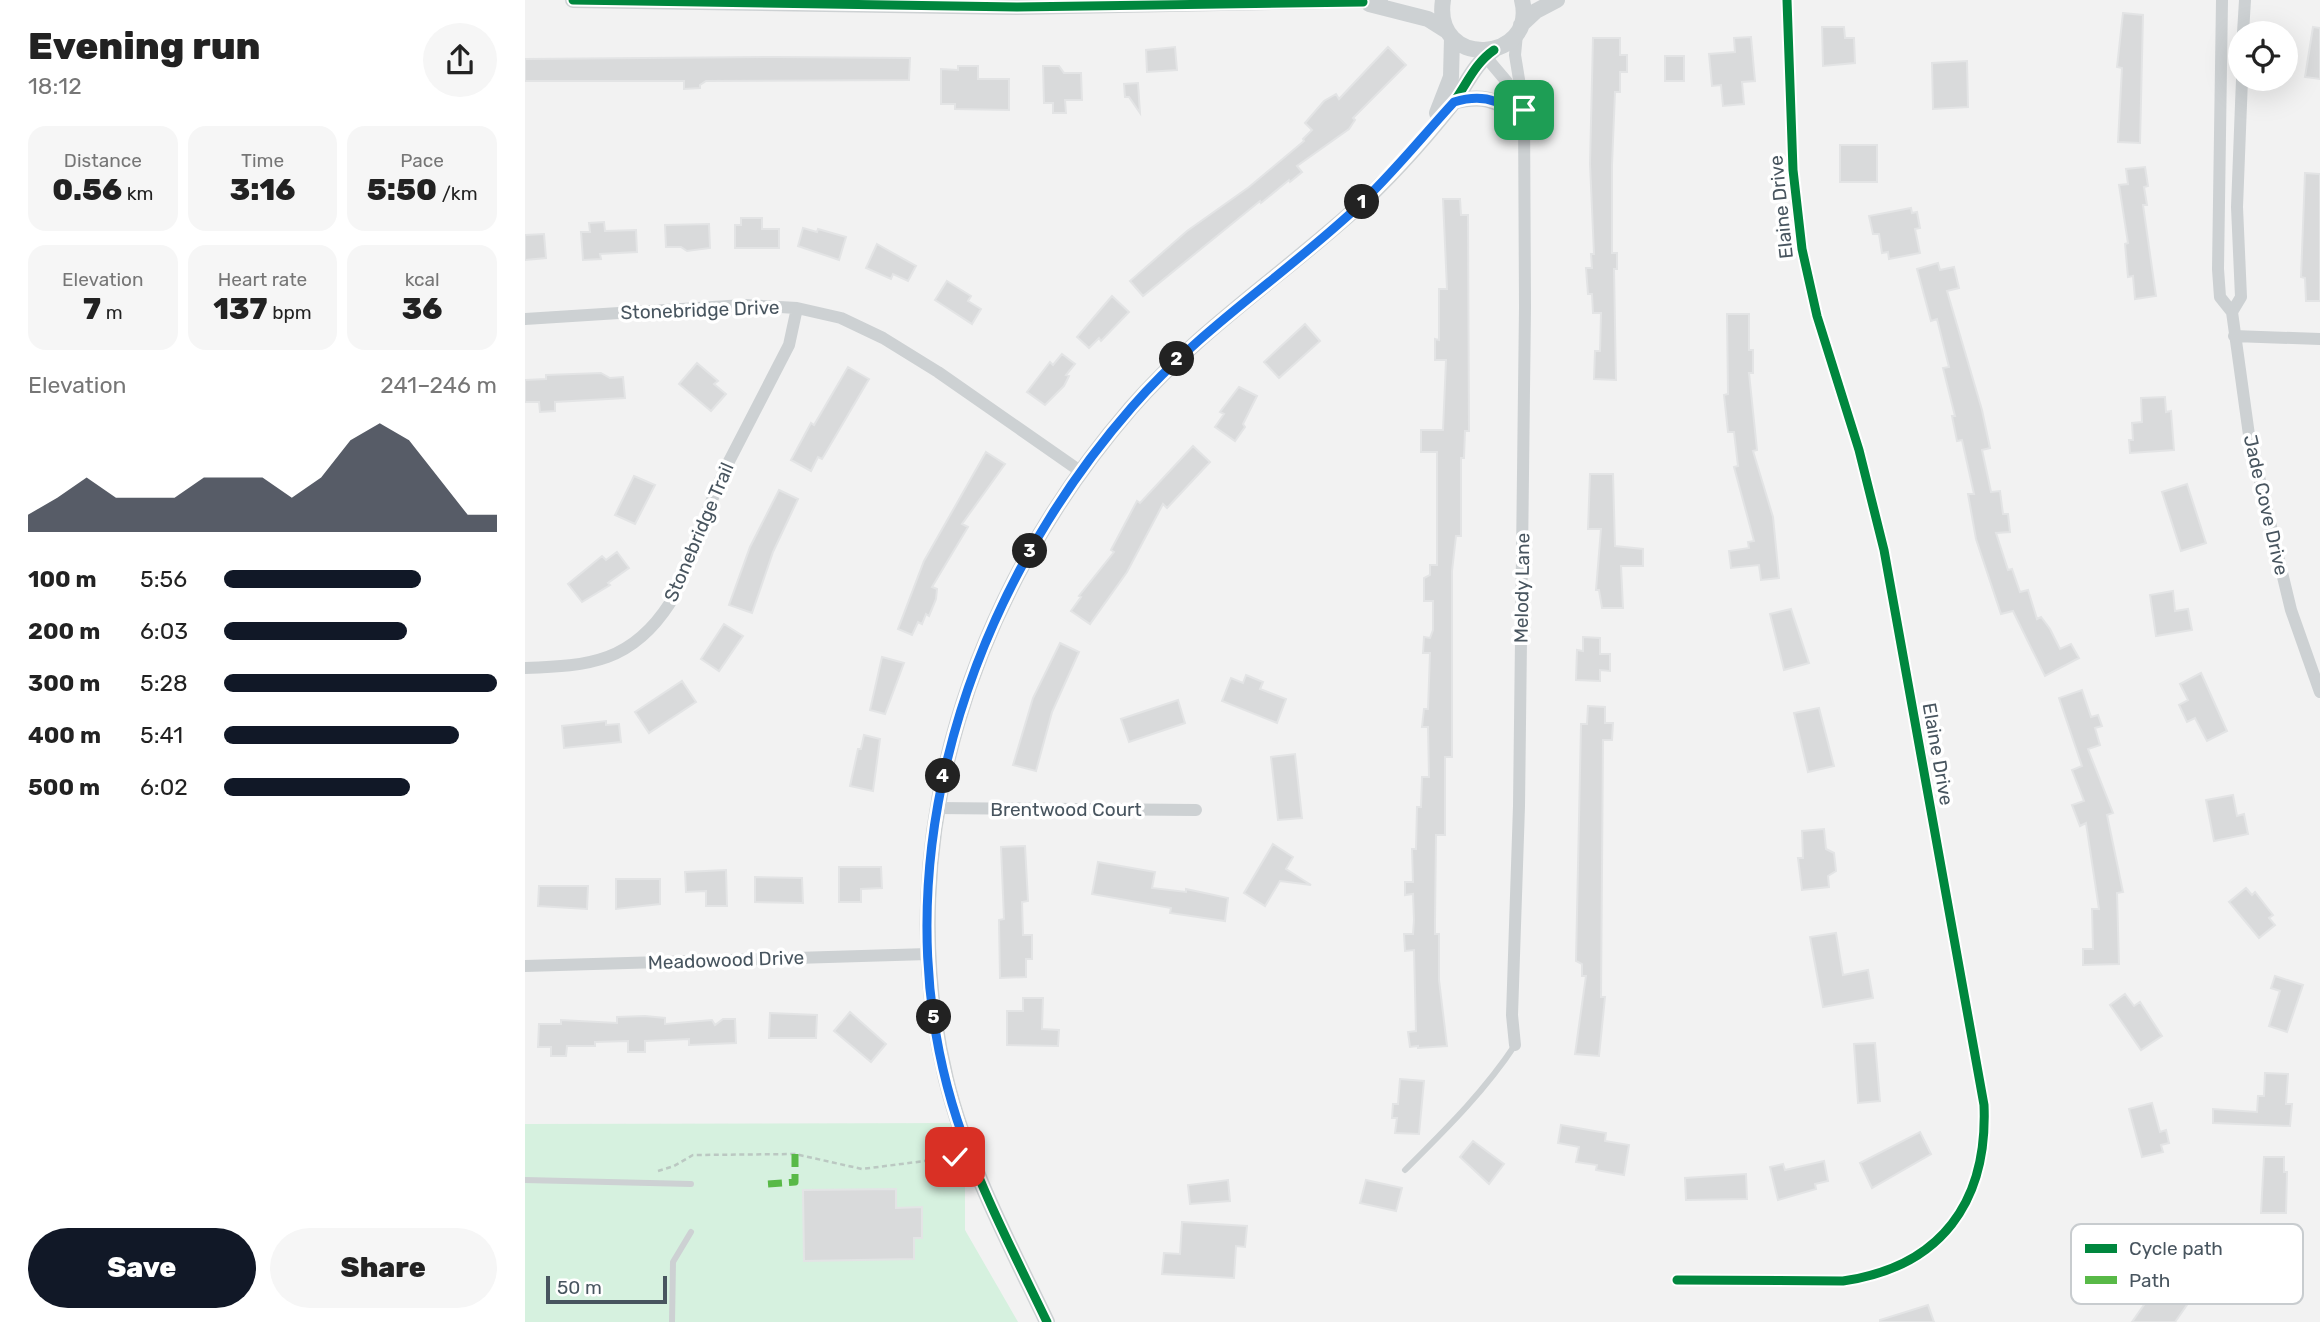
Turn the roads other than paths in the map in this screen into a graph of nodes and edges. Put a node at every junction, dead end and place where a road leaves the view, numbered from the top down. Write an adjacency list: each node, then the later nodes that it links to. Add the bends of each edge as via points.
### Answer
1 (573, 0): 9 (street)
2 (1380, 0): 11 (street)
3 (1443, 0): 15 (street)
4 (1523, 0): 14 (street)
5 (1557, 0): 14 (street, via 1536,11)
6 (1787, 0): 42 (street, Elaine Drive, via 1793,170 1802,249 1884,550 1984,1105 1986,1142 1978,1178 1959,1213 1931,1246 1895,1269 1843,1282)
7 (2222, 0): 21 (street, Jade Cove Drive)
8 (2245, 0): 13 (street)
9 (722, 1): 12 (street)
10 (1243, 1): 11 (street); 12 (street)
11 (1363, 2): 15 (street, via 1417,15)
12 (1017, 4)
13 (2244, 21)
14 (1519, 29): 16 (street); 19 (street, Melody Lane, via 1515,54 1523,102)
15 (1450, 34): 16 (street); 20 (street, via 1451,76)
16 (1485, 52): 18 (street); 19 (street, Melody Lane, via 1507,82)
17 (2242, 91): 22 (street, Jade Cove Drive)
18 (1454, 102): 19 (street, via 1487,98 1502,104); 20 (street)
19 (1519, 124): 37 (street, Melody Lane, via 1524,463)
20 (1432, 125): 30 (street, via 1397,169 1351,213 1187,350)
21 (2219, 157): 22 (street); 23 (street, Jade Cove Drive)
22 (2239, 158): 24 (street, Jade Cove Drive)
23 (2218, 226): 24 (street); 26 (street, Jade Cove Drive, via 2220,297)
24 (2238, 226): 26 (street, Jade Cove Drive, via 2241,297)
25 (797, 308): 27 (street, Stonebridge Drive, via 744,305); 30 (street, Stonebridge Drive, via 841,318 883,338); 31 (street, Stonebridge Trail, via 789,345 723,472 660,619 615,655 590,664)
26 (2232, 312): 28 (street, Jade Cove Drive)
27 (525, 319)
28 (2234, 336): 29 (street); 32 (street, Jade Cove Drive, via 2249,435 2291,610)
29 (2320, 338)
30 (1080, 471): 33 (street, via 1028,554 984,643 959,713)
31 (525, 668)
32 (2320, 692)
33 (936, 808): 34 (street, Brentwood Court); 35 (street, via 928,882)
34 (1196, 810)
35 (928, 954): 36 (street, Meadowood Drive); 44 (street, via 946,1080 969,1153)
36 (525, 966)
37 (1515, 1045): 38 (lane, via 1460,1116)
38 (1405, 1170)
39 (525, 1180): 40 (lane)
40 (691, 1184)
41 (691, 1232): 43 (lane, via 673,1262)
42 (1677, 1280)
43 (672, 1322)
44 (1048, 1322)

